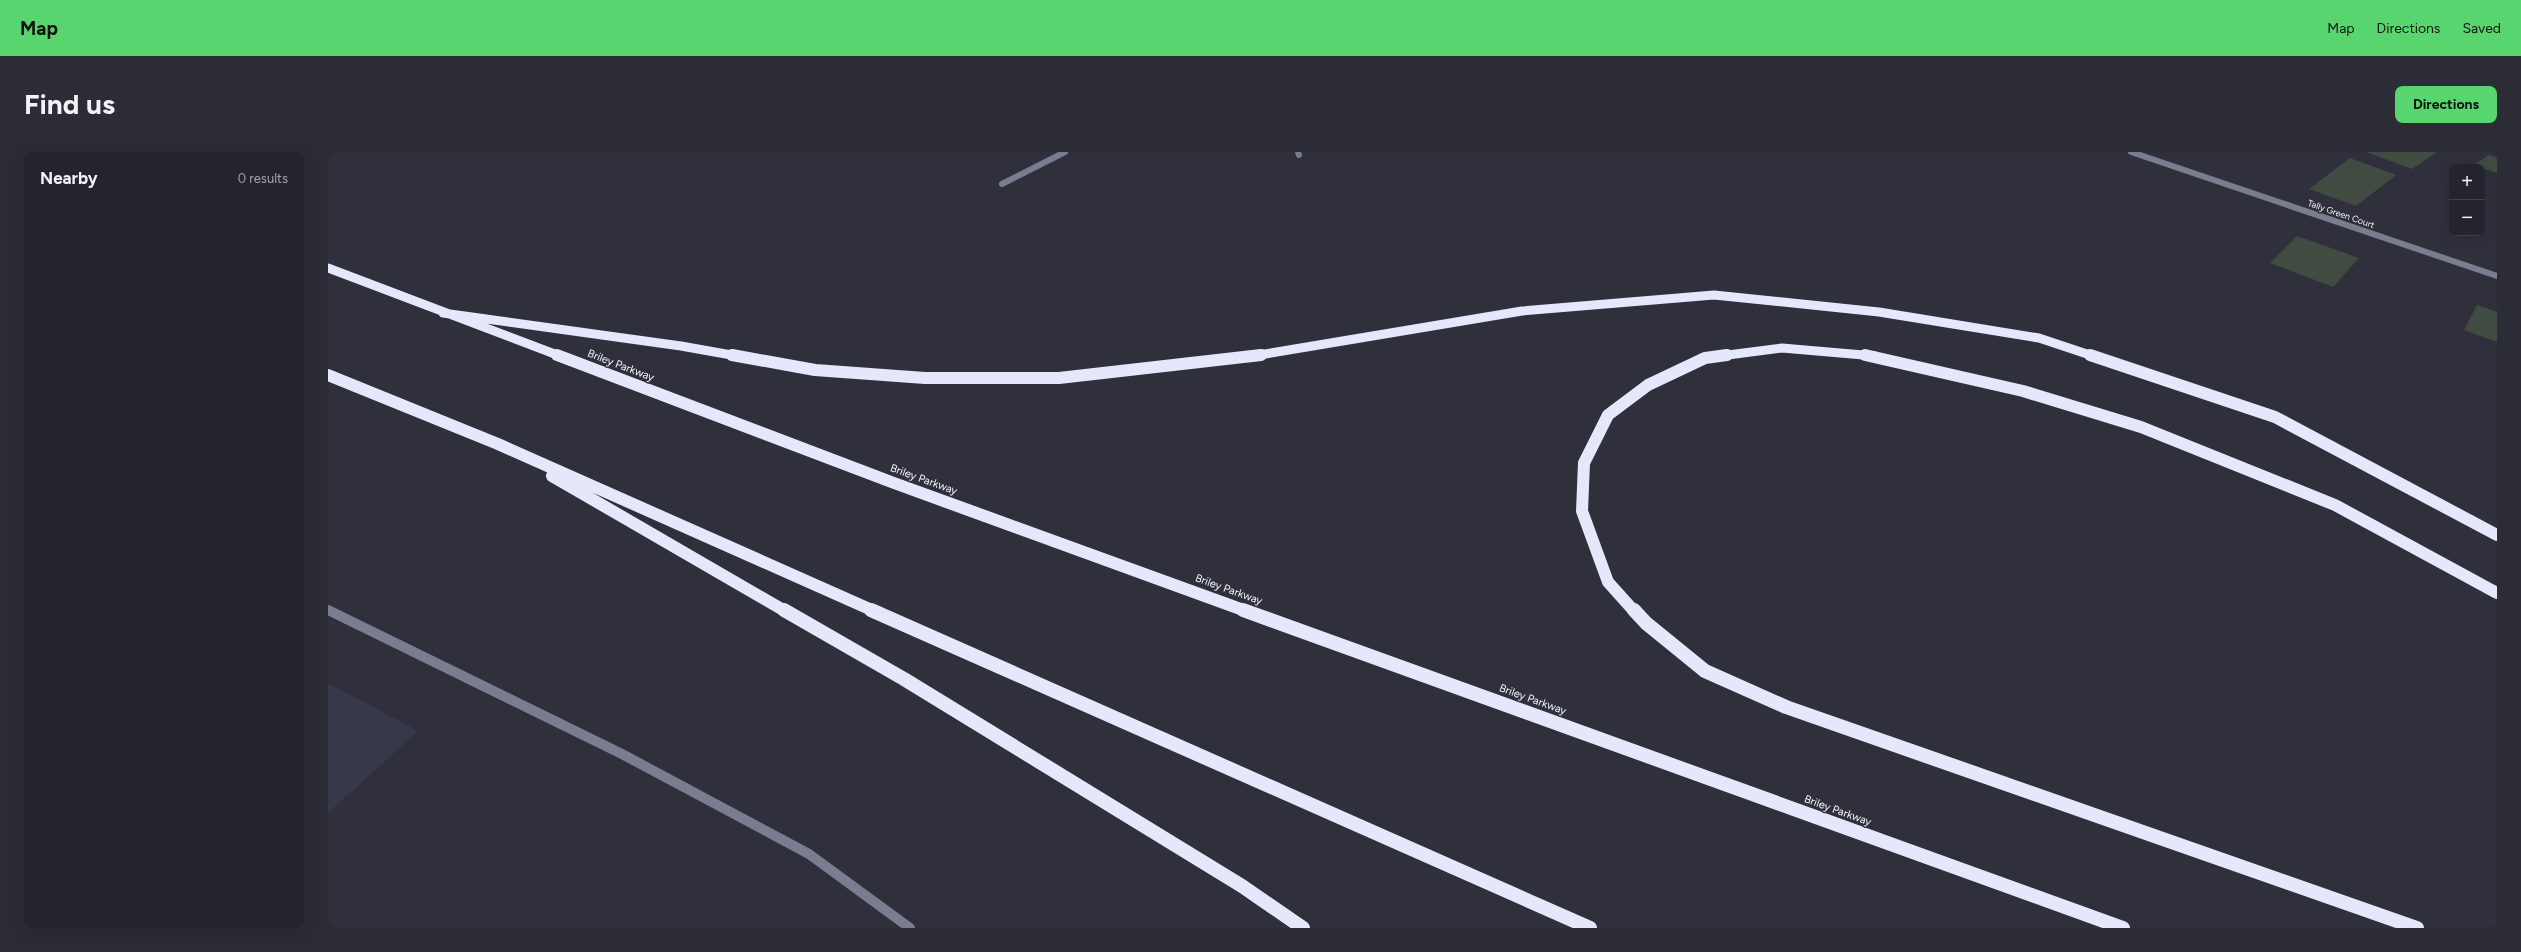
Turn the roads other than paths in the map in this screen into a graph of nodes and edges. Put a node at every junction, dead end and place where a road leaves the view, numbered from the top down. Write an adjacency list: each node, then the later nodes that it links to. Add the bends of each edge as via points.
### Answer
1 (1065, 152): 3 (street)
2 (2131, 152): 5 (street, Tally Green Court)
3 (1002, 184)
4 (328, 268): 6 (highway, Briley Parkway)
5 (2497, 276)
6 (443, 313): 9 (highway, via 681,346 816,370 925,378 1059,378 1280,353 1522,311 1714,295 1879,312 2039,338 2275,417); 15 (highway, Briley Parkway, via 902,486)
7 (328, 375): 8 (highway)
8 (498, 444): 13 (highway, via 904,679 1242,886); 14 (highway)
9 (2497, 535)
10 (2497, 593): 16 (highway, via 2335,505 2141,427 2023,391 1875,356 1782,348 1705,358 1648,385 1608,415 1584,463 1582,511 1608,582 1646,623 1705,671 1786,707)
11 (328, 610): 12 (street, via 622,754 809,854)
12 (910, 928)
13 (1303, 928)
14 (1590, 928)
15 (2123, 928)
16 (2417, 928)

